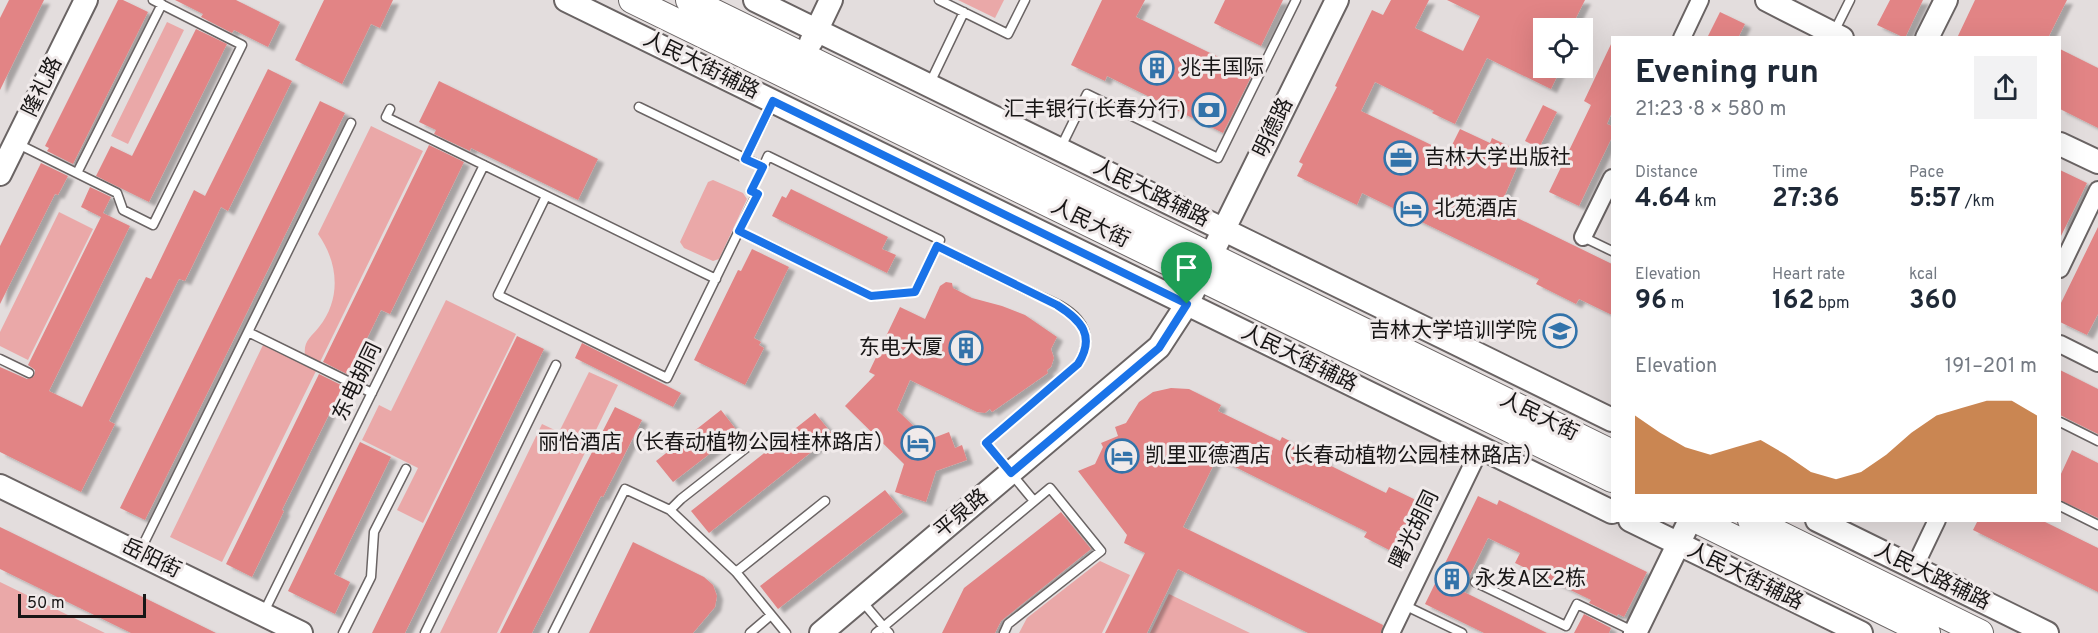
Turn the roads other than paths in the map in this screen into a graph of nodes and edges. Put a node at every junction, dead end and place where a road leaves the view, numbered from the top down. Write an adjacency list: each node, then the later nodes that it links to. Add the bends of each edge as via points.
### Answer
1 (86, 0): 28 (main road, 隆礼路)
2 (153, 0): 16 (lane)
3 (566, 0): 24 (main road, 人民大街辅路)
4 (632, 0): 45 (main road, 人民大街)
5 (689, 0): 22 (main road, 人民大街)
6 (755, 0): 18 (main road, 人民大路辅路)
7 (831, 0): 18 (main road)
8 (939, 0): 17 (lane)
9 (1025, 0): 17 (lane, via 1008,34)
10 (1296, 0): 30 (lane, via 1218,158 1087,94)
11 (1337, 0): 40 (main road, 明德路)
12 (1700, 0): 20 (street)
13 (1767, 0): 19 (main road)
14 (1850, 0): 19 (lane)
15 (1946, 0): 21 (main road)
16 (167, 4): 35 (lane); 35 (lane, via 242,45 153,225 123,210 117,193)
17 (964, 12): 23 (lane)
18 (816, 30): 22 (main road); 23 (main road, 人民大路辅路)
19 (1838, 35)
20 (1683, 36)
21 (1928, 36)
22 (804, 56): 45 (main road, 人民大街)
23 (928, 85): 30 (main road, 人民大路辅路)
24 (773, 101): 31 (lane); 48 (main road, 人民大街辅路)
25 (639, 107): 31 (lane)
26 (390, 109): 33 (lane, via 386,117)
27 (351, 123): 49 (lane)
28 (15, 143): 35 (lane); 36 (main road, 隆礼路)
29 (2061, 144): 32 (main road)
30 (1060, 149): 40 (main road, 人民大路辅路)
31 (745, 159): 34 (lane)
32 (2098, 162)
33 (484, 165): 39 (lane); 55 (lane, 东电胡同)
34 (763, 167): 41 (lane, via 751,191 758,194); 43 (lane, via 768,156 940,240)
35 (77, 173)
36 (0, 174)
37 (1611, 180): 42 (street)
38 (2098, 190): 46 (street)
39 (546, 196): 47 (lane); 47 (lane, via 498,295 599,345 668,378)
40 (1224, 230): 45 (main road, 明德路); 56 (main road, 人民大路辅路)
41 (739, 231): 43 (lane, via 871,296 915,292); 47 (lane)
42 (1583, 237): 44 (lane)
43 (937, 246): 63 (lane, via 1057,305 1078,320 1085,334 1085,350 1071,371 986,443)
44 (1611, 251)
45 (1206, 267): 48 (main road, 平泉路); 61 (main road, 人民大街); 64 (main road, 人民大街)
46 (2061, 267)
47 (716, 279)
48 (1187, 304): 59 (main road, 人民大街辅路); 63 (main road, 平泉路, via 1159,348)
49 (248, 332): 55 (lane); 79 (lane)
50 (2061, 344): 52 (street)
51 (0, 359): 54 (lane)
52 (2098, 363)
53 (556, 365): 91 (lane)
54 (28, 373)
55 (372, 393): 85 (lane, 东电胡同)
56 (1611, 420)
57 (2061, 422): 58 (lane)
58 (2098, 441)
59 (1481, 447): 70 (main road, 人民大街辅路); 84 (street, 曙光胡同)
60 (746, 448): 69 (lane)
61 (1611, 453)
62 (406, 470): 90 (lane, via 374,532 371,577)
63 (1011, 473): 67 (lane); 83 (main road, 平泉路)
64 (1611, 478)
65 (0, 486): 79 (main road, 岳阳街)
66 (825, 501): 81 (lane)
67 (1034, 501): 87 (lane); 97 (lane, via 1050,488 1101,551 1008,624)
68 (2061, 506): 77 (lane)
69 (670, 510): 81 (lane); 92 (lane, via 625,489)
70 (1611, 512)
71 (1634, 522): 78 (main road, 人民大街辅路)
72 (1689, 522): 78 (main road)
73 (1701, 522): 101 (main road)
74 (1755, 522): 102 (main road)
75 (1821, 522): 80 (main road, 人民大路辅路)
76 (1936, 522): 80 (street)
77 (2098, 525)
78 (1678, 544): 88 (main road); 100 (main road, 人民大街辅路)
79 (139, 554): 85 (main road, 岳阳街)
80 (1914, 568): 103 (main road, 人民大路辅路)
81 (736, 572): 86 (lane)
82 (1475, 582): 88 (lane, via 1566,626 1577,604)
83 (861, 599): 87 (lane); 95 (main road, 平泉路)
84 (1404, 605): 98 (street, 曙光胡同); 99 (lane)
85 (263, 614): 89 (main road, 岳阳街)
86 (771, 615): 93 (lane); 94 (lane)
87 (886, 630): 96 (lane)
88 (1635, 632)
89 (301, 633)
90 (344, 633)
91 (425, 633)
92 (553, 633)
93 (750, 633)
94 (786, 633)
95 (821, 633)
96 (876, 633)
97 (1004, 633)
98 (1391, 633)
99 (1462, 633)
100 (1861, 633)
101 (1927, 633)
102 (1980, 633)
103 (2047, 633)

